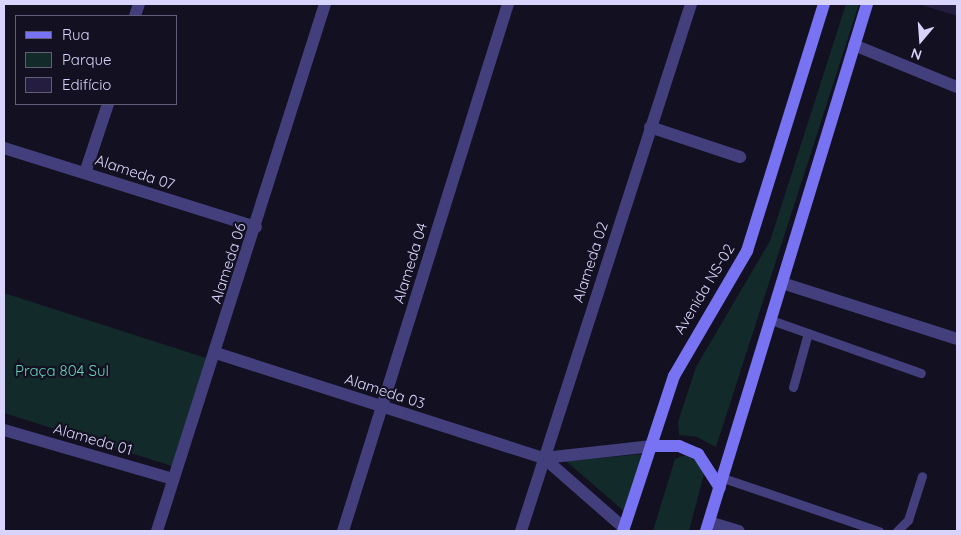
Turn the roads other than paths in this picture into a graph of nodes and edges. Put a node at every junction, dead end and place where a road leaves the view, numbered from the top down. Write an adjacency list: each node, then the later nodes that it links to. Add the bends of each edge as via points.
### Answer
1 (325, 4): 13 (street, Alameda 06)
2 (508, 4): 21 (street, Alameda 04)
3 (690, 4): 9 (street, Alameda 02)
4 (824, 4): 23 (street, Avenida NS-02, via 747,251 674,376)
5 (867, 4): 6 (street)
6 (854, 45): 7 (street); 14 (street)
7 (957, 88)
8 (108, 105): 12 (street)
9 (650, 127): 11 (street); 24 (street, Alameda 02)
10 (4, 148): 12 (street, Alameda 07)
11 (740, 157)
12 (86, 173): 13 (street, Alameda 07)
13 (256, 228): 18 (street, Alameda 06)
14 (782, 283): 15 (street); 17 (street)
15 (771, 320): 16 (lane); 27 (street)
16 (808, 333): 19 (lane); 20 (lane)
17 (957, 340)
18 (216, 353): 21 (street, Alameda 03); 26 (street, Alameda 06)
19 (921, 373)
20 (793, 387)
21 (381, 408): 24 (street, Alameda 03); 31 (street, Alameda 04)
22 (5, 433): 26 (street, Alameda 01)
23 (652, 446): 24 (street, Alameda 03); 27 (street, via 678,446 698,454); 29 (street, Avenida NS-02)
24 (544, 458): 29 (street, Alameda 03); 32 (street, Alameda 02)
25 (922, 476): 35 (lane, via 908,520)
26 (173, 479): 30 (street, Alameda 06)
27 (722, 483): 28 (street); 34 (lane)
28 (708, 526): 33 (street)
29 (626, 530)
30 (156, 531)
31 (343, 531)
32 (521, 531)
33 (739, 531)
34 (879, 531)
35 (897, 531)

